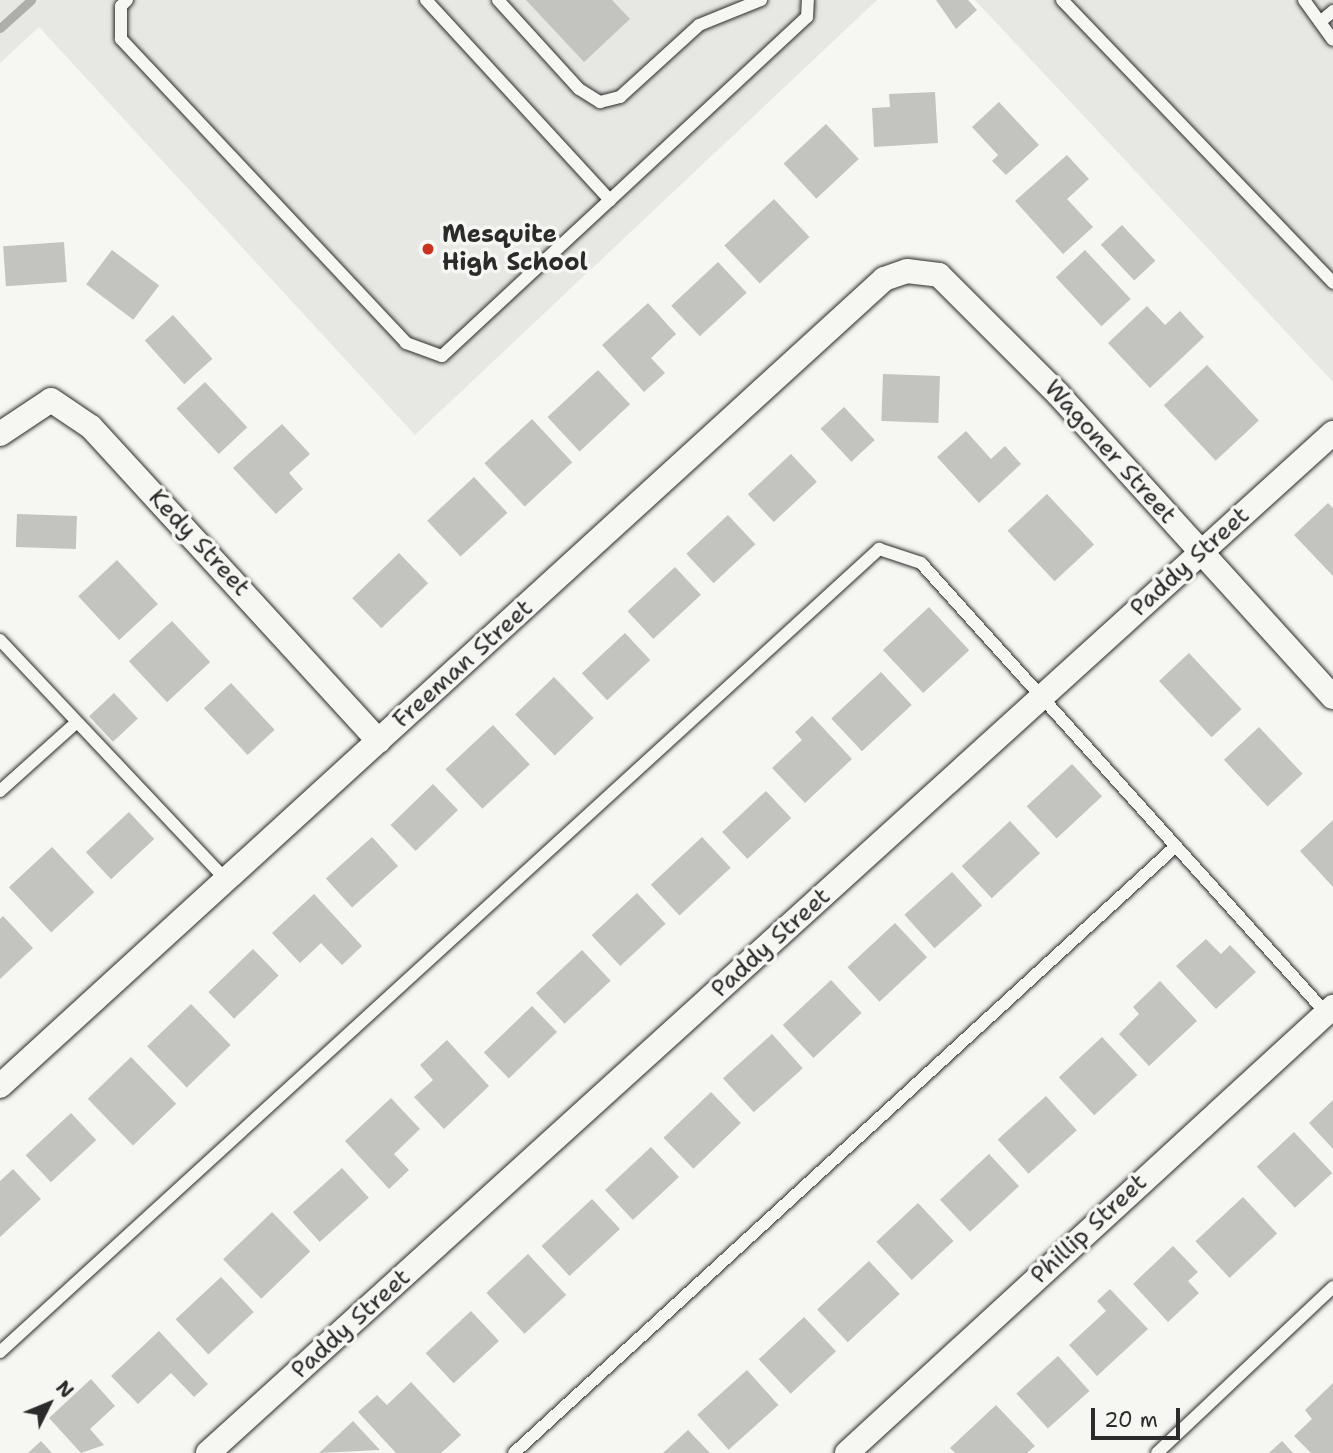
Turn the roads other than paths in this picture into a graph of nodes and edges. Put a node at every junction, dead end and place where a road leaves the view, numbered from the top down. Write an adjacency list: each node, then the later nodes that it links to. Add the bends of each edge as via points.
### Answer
1 (127, 0): 11 (lane, via 121,6 121,39 405,343 442,356)
2 (425, 0): 11 (lane)
3 (498, 0): 4 (lane, via 579,89 600,102 620,97 699,26)
4 (761, 0)
5 (808, 0): 11 (lane, via 807,17)
6 (1062, 0): 13 (lane)
7 (1304, 0): 9 (lane)
8 (1333, 11): 9 (lane)
9 (1320, 22): 10 (lane)
10 (1333, 40)
11 (610, 200)
12 (939, 275): 16 (street, Wagoner Street, via 1058,394); 21 (street, Freeman Street, via 907,271 884,279)
13 (1333, 283)
14 (1333, 433): 16 (street, Paddy Street)
15 (0, 434): 21 (street, Kedy Street, via 51,400 90,428)
16 (1201, 552): 18 (street, Wagoner Street); 19 (street, Paddy Street)
17 (0, 640): 20 (lane)
18 (1333, 697)
19 (1041, 698): 23 (lane); 28 (lane, via 921,563 879,549); 29 (street, Paddy Street)
20 (77, 722): 22 (lane); 24 (lane)
21 (379, 741): 24 (street, Freeman Street)
22 (0, 791)
23 (1176, 846): 25 (lane); 30 (lane)
24 (226, 880): 26 (street, Freeman Street)
25 (1330, 1010): 31 (street, Phillip Street)
26 (0, 1086)
27 (1333, 1287): 32 (lane)
28 (0, 1352)
29 (208, 1453)
30 (514, 1453)
31 (847, 1453)
32 (1157, 1453)

